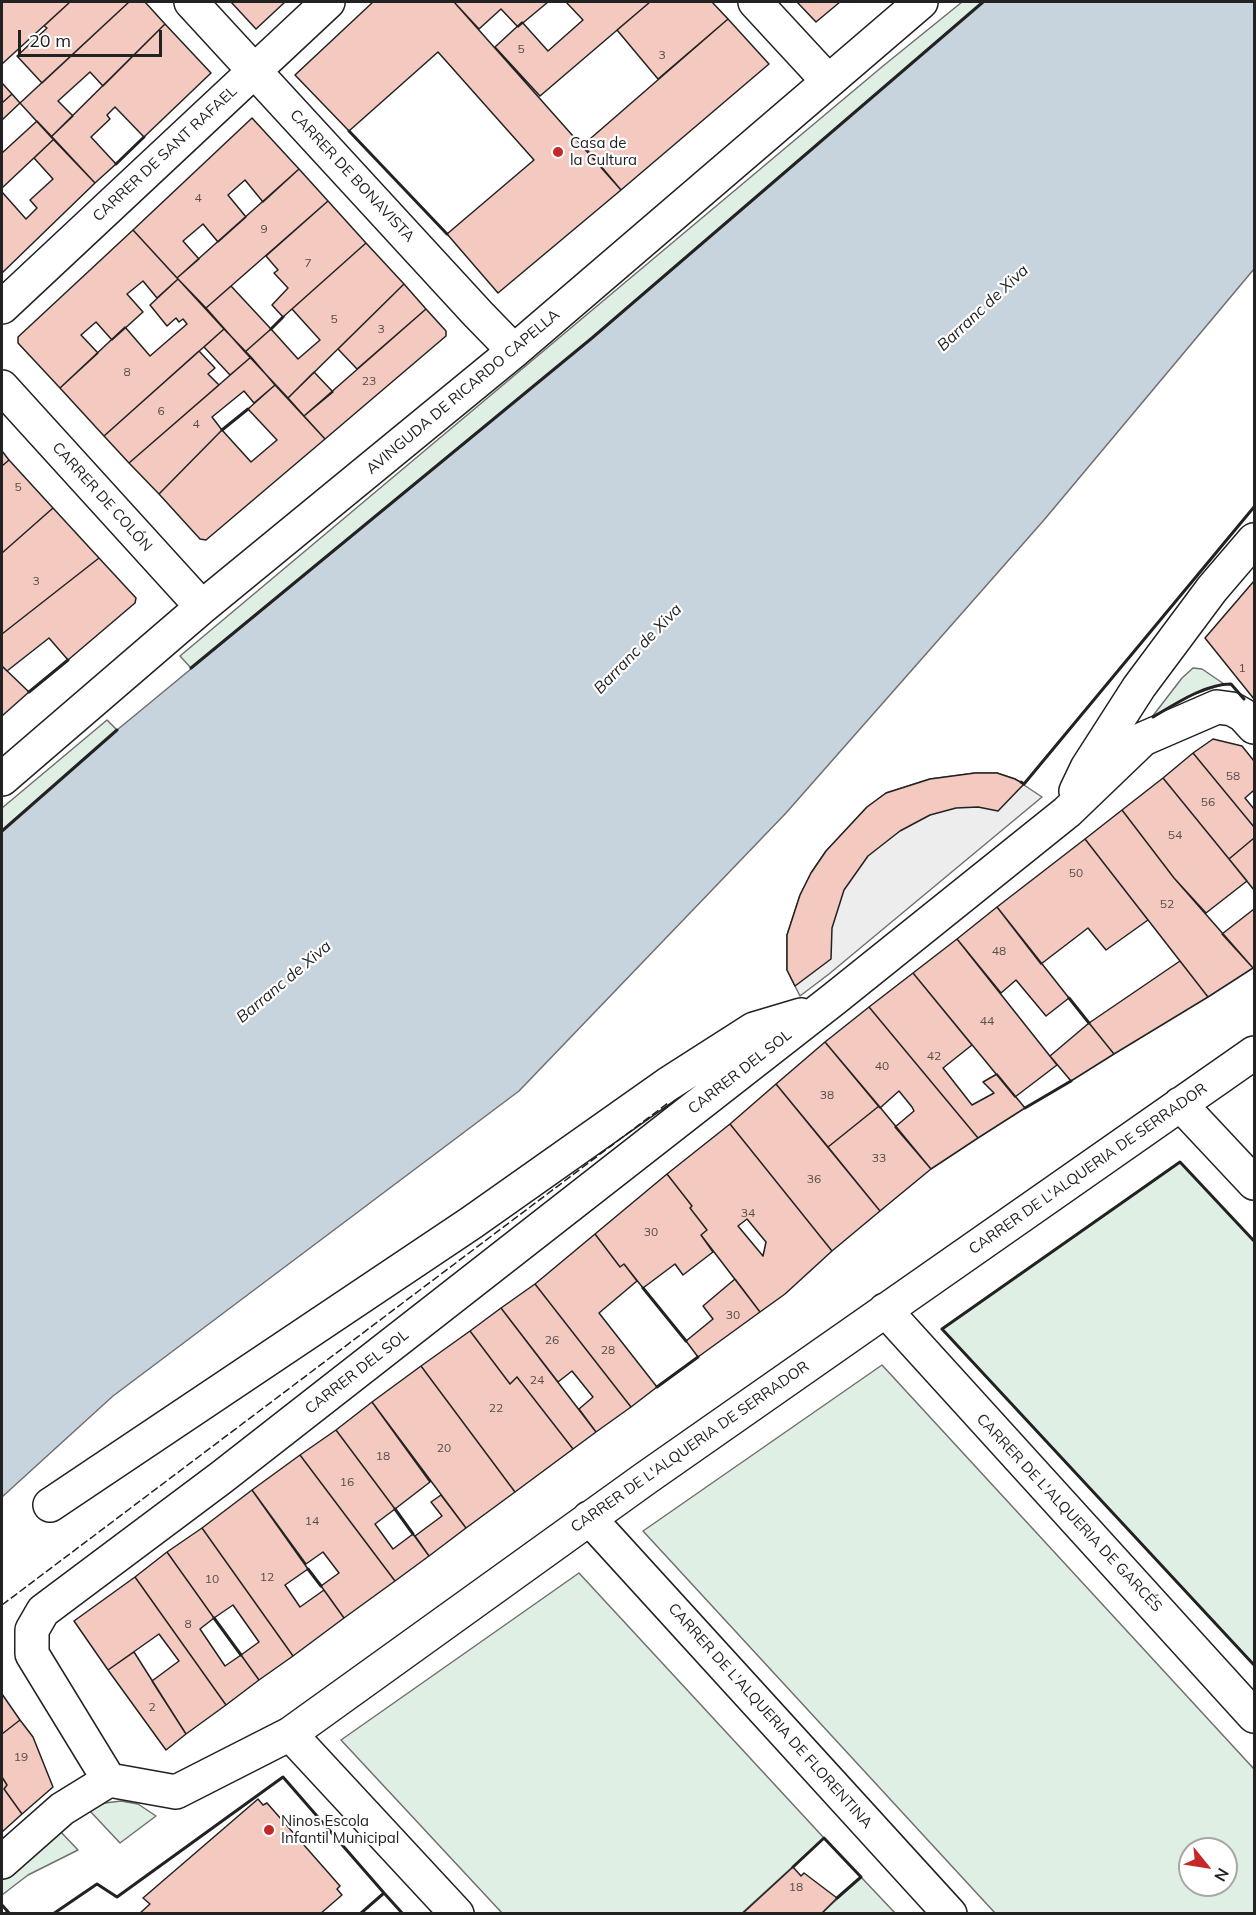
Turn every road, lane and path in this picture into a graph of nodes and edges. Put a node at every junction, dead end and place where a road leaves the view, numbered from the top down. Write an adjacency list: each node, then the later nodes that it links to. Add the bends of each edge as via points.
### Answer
1 (191, 2): 5 (street, CARRER DE BONAVISTA)
2 (328, 2): 5 (street, CARRER DE SANT RAFAEL)
3 (755, 2): 6 (street)
4 (921, 2): 6 (street, AVINGUDA DE RICARDO CAPELLA)
5 (254, 70): 7 (street, CARRER DE SANT RAFAEL); 8 (street, CARRER DE BONAVISTA)
6 (828, 81): 8 (street, AVINGUDA DE RICARDO CAPELLA)
7 (2, 307)
8 (514, 351): 11 (street, AVINGUDA DE RICARDO CAPELLA)
9 (2, 387): 11 (street, CARRER DE COLÓN)
10 (1254, 540): 14 (street, via 1139,687 1087,768)
11 (202, 607): 13 (street, AVINGUDA DE RICARDO CAPELLA)
12 (1254, 728): 14 (street, CARRER DEL SOL, via 1243,715 1217,707 1184,720 1143,739)
13 (2, 779)
14 (1067, 812): 15 (street, CARRER DEL SOL)
15 (820, 1009): 20 (street, CARRER DEL SOL, via 754,1029 668,1084 471,1224); 24 (street, CARRER DEL SOL, via 231,1470 43,1611 32,1630 32,1654)
16 (1254, 1053): 17 (street, CARRER DE L'ALQUERIA DE SERRADOR)
17 (1180, 1104): 18 (street); 19 (street, CARRER DE L'ALQUERIA DE SERRADOR)
18 (1254, 1184)
19 (885, 1311): 21 (street, CARRER DE L'ALQUERIA DE SERRADOR); 22 (street, CARRER DE L'ALQUERIA DE GARCÉS)
20 (50, 1505)
21 (589, 1518): 23 (street, CARRER DE L'ALQUERIA DE SERRADOR); 27 (street, CARRER DE L'ALQUERIA DE FLORENTINA)
22 (1254, 1716)
23 (290, 1734): 24 (street, CARRER DE L'ALQUERIA DE SERRADOR, via 176,1792); 26 (street)
24 (109, 1780): 25 (street, via 63,1809)
25 (2, 1862)
26 (457, 1914)
27 (950, 1914)

